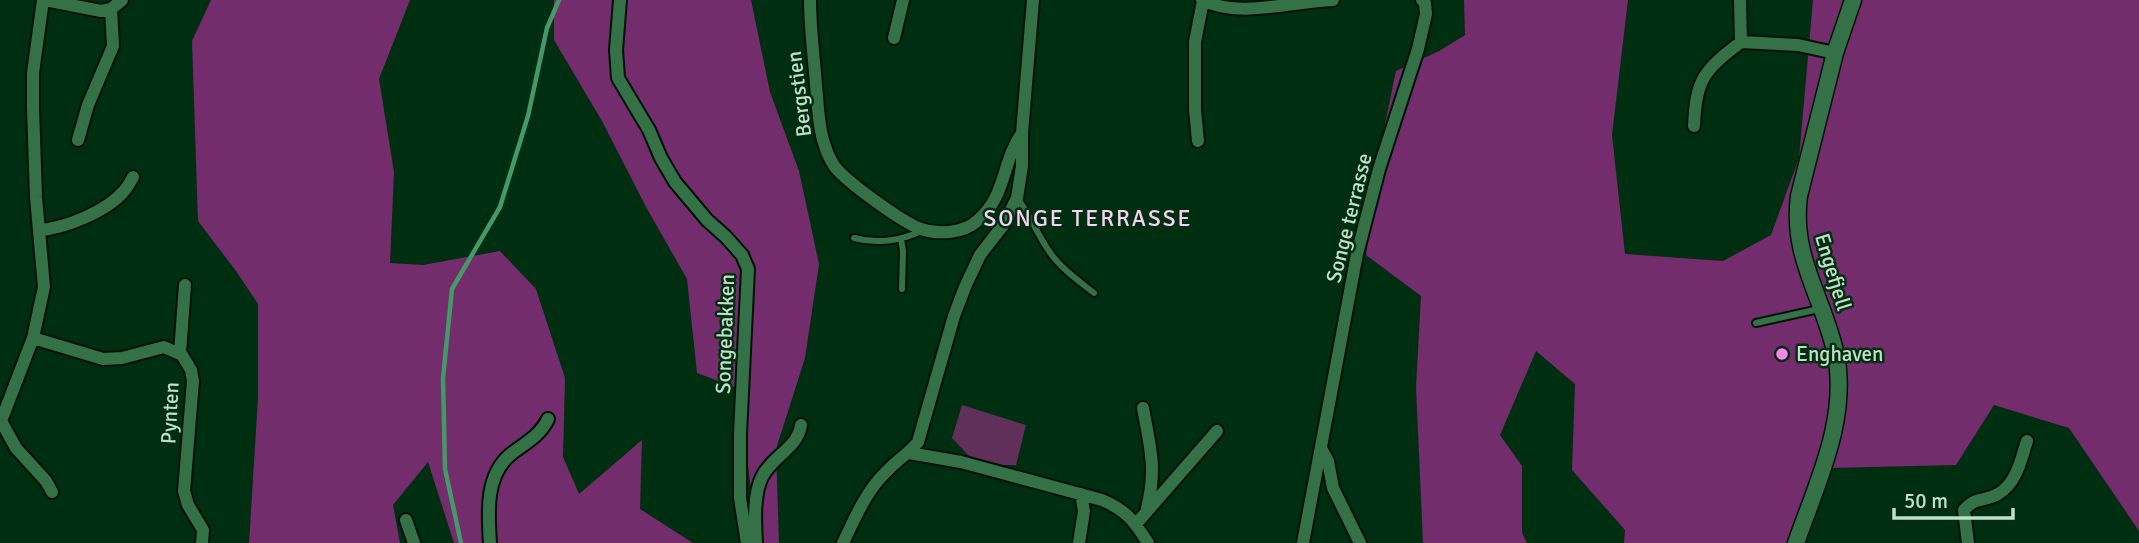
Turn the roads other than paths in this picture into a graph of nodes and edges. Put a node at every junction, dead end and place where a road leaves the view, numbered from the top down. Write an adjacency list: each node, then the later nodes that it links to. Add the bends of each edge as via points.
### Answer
1 (122, 0): 12 (street)
2 (620, 0): 48 (street, Songebakken, via 618,78 675,182 742,255 748,269 740,434 740,498)
3 (810, 0): 23 (street, Bergstien, via 819,117 834,166 864,193)
4 (903, 0): 13 (street)
5 (1033, 0): 17 (street)
6 (1333, 0): 11 (street, via 1259,9)
7 (1422, 0): 38 (street, Songe terrasse, via 1426,14 1418,49 1357,254)
8 (1740, 0): 14 (street)
9 (1853, 0): 15 (street, Engefjell)
10 (51, 1): 12 (street); 22 (street, via 33,73)
11 (1203, 1): 19 (street, via 1195,42)
12 (111, 9): 18 (street, via 113,46)
13 (894, 38)
14 (1741, 42): 15 (street, via 1798,45); 16 (street, via 1716,61 1700,82)
15 (1835, 53): 29 (street, Engefjell, via 1797,214 1800,247)
16 (1694, 126)
17 (1022, 133): 21 (street); 23 (street, via 1012,147 998,196 975,224 962,230)
18 (78, 141)
19 (1198, 141)
20 (133, 177): 22 (street, via 125,191 84,218)
21 (1017, 198): 28 (lane, via 1050,253); 39 (street, via 965,287 923,428)
22 (40, 230): 31 (street, via 44,287)
23 (923, 230): 25 (lane)
24 (854, 239): 25 (lane)
25 (901, 239): 27 (lane)
26 (185, 285): 32 (street)
27 (902, 289)
28 (1094, 293)
29 (1821, 309): 30 (lane); 55 (street, Engefjell, via 1835,350 1838,411)
30 (1756, 323)
31 (33, 338): 32 (street, Pynten, via 103,359 164,347); 40 (street, via 1,421 16,448)
32 (180, 353): 45 (street, Pynten, via 193,381 184,491 203,530)
33 (1143, 408): 42 (street, via 1154,467)
34 (548, 419): 47 (street, via 503,462 495,476 489,505)
35 (801, 425): 49 (street, via 800,435 762,476)
36 (1217, 431): 42 (street)
37 (2027, 441): 56 (street, via 2010,484 1997,494 1971,502 1964,510)
38 (1322, 450): 53 (street, Songe terrasse); 54 (street, Songe terrasse, via 1333,488)
39 (909, 453): 41 (street); 50 (street, via 867,494)
40 (52, 492)
41 (1081, 494): 44 (street, via 1113,504); 51 (street, via 1084,510)
42 (1146, 512): 44 (street)
43 (406, 520): 46 (street)
44 (1136, 524): 52 (street)
45 (202, 543)
46 (414, 543)
47 (491, 543)
48 (747, 543)
49 (756, 543)
50 (843, 543)
51 (1079, 543)
52 (1148, 543)
53 (1303, 543)
54 (1360, 543)
55 (1796, 543)
56 (1968, 543)

